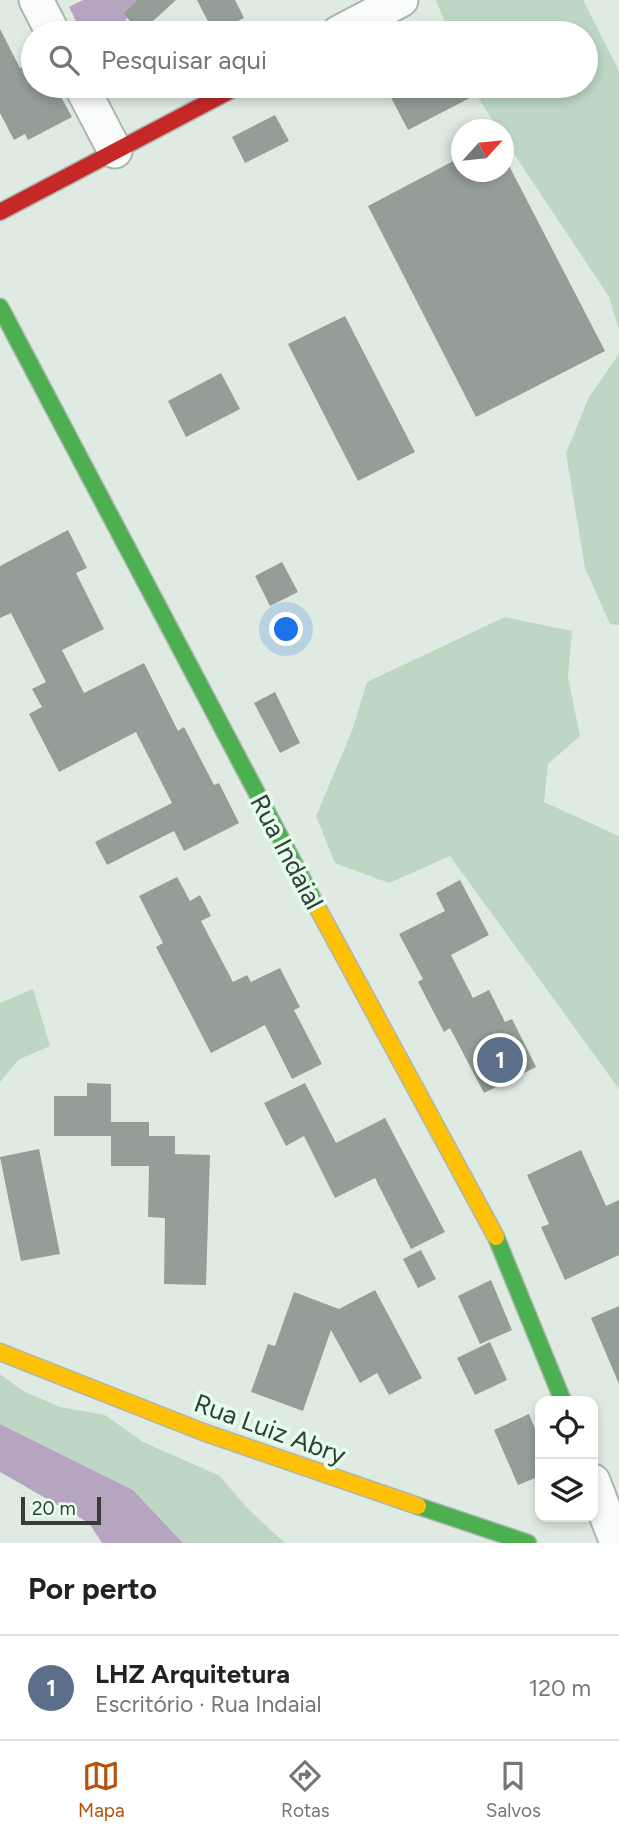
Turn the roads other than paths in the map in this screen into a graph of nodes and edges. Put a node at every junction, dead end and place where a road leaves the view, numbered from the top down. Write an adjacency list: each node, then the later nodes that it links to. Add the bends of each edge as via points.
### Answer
1 (36, 0): 3 (street)
2 (401, 0): 4 (street)
3 (47, 21)
4 (361, 21)
5 (87, 98): 7 (street)
6 (216, 98): 7 (street)
7 (115, 151): 8 (street)
8 (0, 212)
9 (0, 307): 11 (street, Rua Indaial, via 341,954 489,1223)
10 (0, 1352): 13 (street, Rua Luiz Abry, via 203,1432)
11 (560, 1396)
12 (598, 1493): 14 (street)
13 (528, 1543)
14 (617, 1543)

